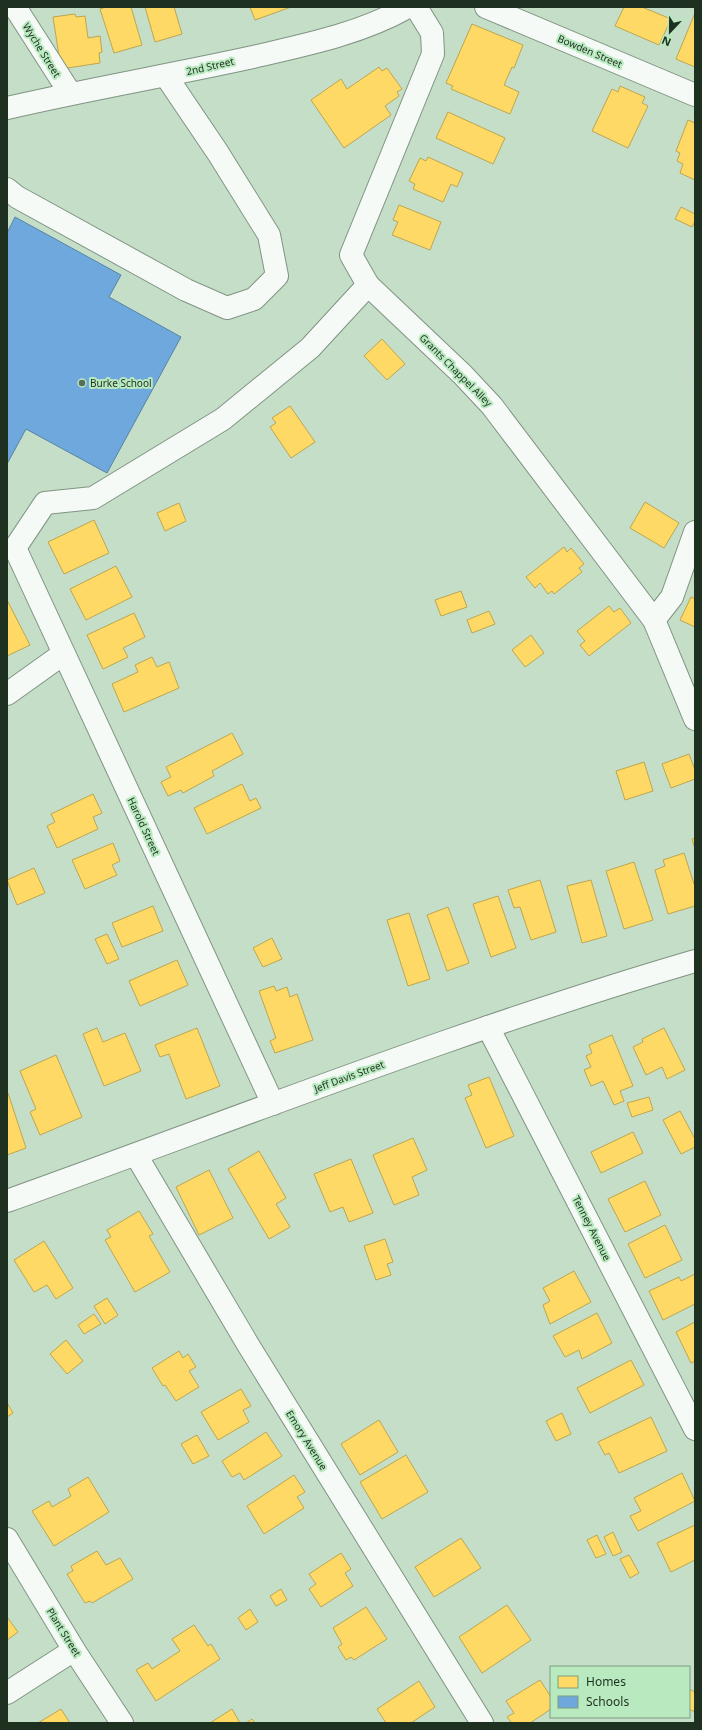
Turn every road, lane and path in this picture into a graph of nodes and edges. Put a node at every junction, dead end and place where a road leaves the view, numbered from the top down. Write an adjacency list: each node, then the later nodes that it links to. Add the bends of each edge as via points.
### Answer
1 (15, 7): 6 (street, Wyche Street)
2 (408, 7): 5 (street, 2nd Street, via 391,16 322,41)
3 (416, 7): 10 (street, Grants Chappel Alley, via 432,33 433,54 351,254)
4 (486, 7): 7 (street, Bowden Street)
5 (166, 76): 6 (street, 2nd Street); 9 (street, via 269,235 277,276 254,299 227,308 186,290 17,197)
6 (70, 93): 8 (street, 2nd Street)
7 (695, 95)
8 (7, 108)
9 (7, 189)
10 (368, 285): 14 (street, Grants Chappel Alley, via 492,406); 15 (street, Harold Street, via 310,348 223,419 93,498 45,503 15,548)
11 (692, 328): 12 (path, via 687,384)
12 (695, 393)
13 (695, 532): 14 (street, via 672,597)
14 (654, 620): 17 (street, Grants Chappel Alley)
15 (63, 654): 16 (street); 20 (street, Harold Street)
16 (7, 694)
17 (695, 719)
18 (695, 961): 19 (street, Jeff Davis Street)
19 (488, 1027): 20 (street, Jeff Davis Street); 23 (street, Tenney Avenue)
20 (273, 1104): 21 (street, Jeff Davis Street)
21 (136, 1155): 22 (street, Jeff Davis Street); 28 (street, Emory Avenue, via 247,1343)
22 (7, 1201)
23 (695, 1429)
24 (7, 1539): 25 (street, Plant Street)
25 (74, 1650): 26 (street); 27 (street, Plant Street)
26 (7, 1692)
27 (122, 1723)
28 (482, 1723)

